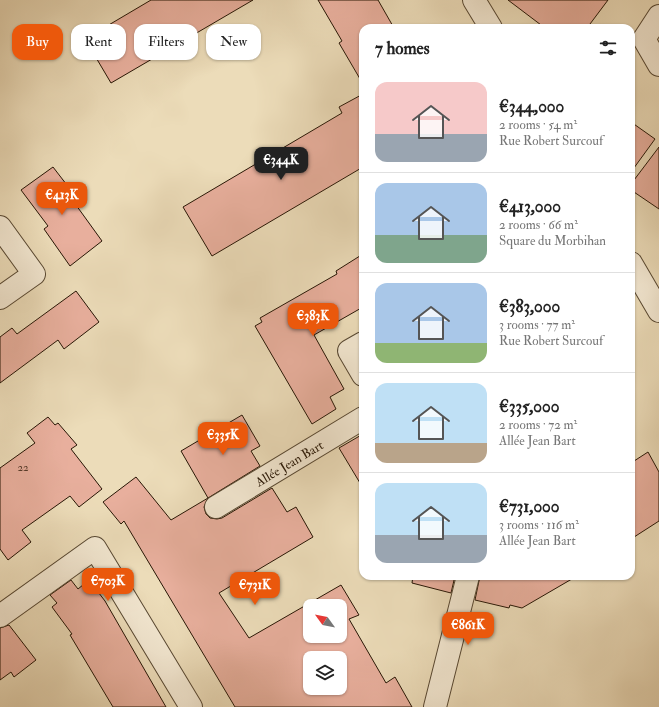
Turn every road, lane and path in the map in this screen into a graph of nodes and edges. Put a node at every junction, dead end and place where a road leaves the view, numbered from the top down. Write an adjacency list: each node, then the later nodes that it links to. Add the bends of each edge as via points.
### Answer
1 (474, 0): 3 (street)
2 (659, 16): 4 (street, via 644,39)
3 (489, 24)
4 (659, 65)
5 (0, 227): 8 (street, via 34,274)
6 (635, 268): 7 (street)
7 (656, 294)
8 (0, 298)
9 (359, 345): 10 (street, via 349,351)
10 (359, 368)
11 (359, 420): 12 (street, Allée Jean Bart)
12 (216, 508)
13 (467, 580): 16 (street)
14 (0, 616): 15 (street, via 95,548)
15 (191, 707)
16 (435, 707)

